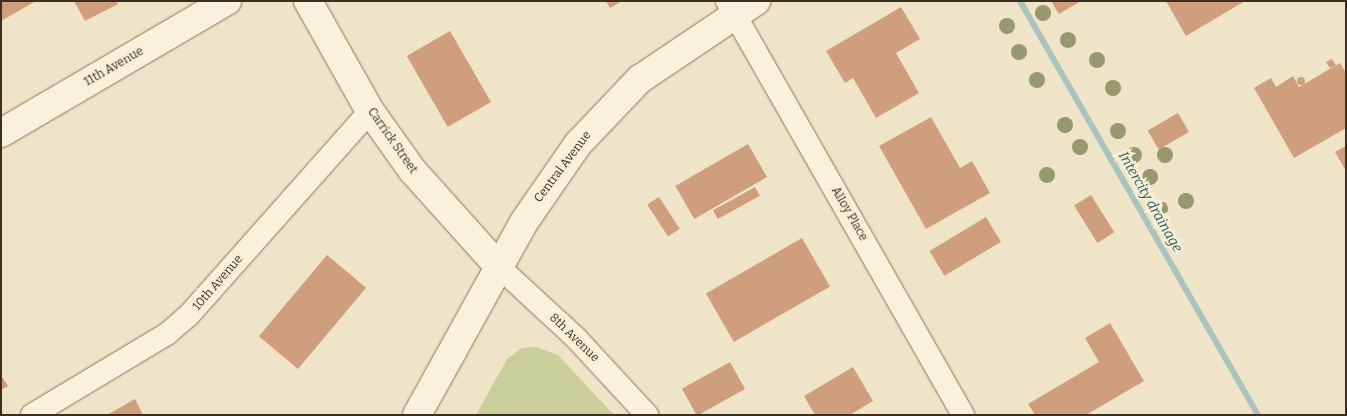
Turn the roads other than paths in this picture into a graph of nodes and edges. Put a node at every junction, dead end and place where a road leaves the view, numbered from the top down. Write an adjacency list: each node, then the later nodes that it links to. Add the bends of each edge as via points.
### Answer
1 (227, 1): 5 (street, 11th Avenue)
2 (308, 1): 4 (street, Carrick Street)
3 (739, 5): 6 (street, Central Avenue, via 674,52 610,107 545,186); 10 (street, Alloy Place)
4 (370, 110): 6 (street, Carrick Street, via 412,170); 7 (street, 10th Avenue, via 189,315 167,334)
5 (1, 133)
6 (498, 266): 8 (street, Central Avenue); 9 (street, 8th Avenue, via 576,338)
7 (32, 415)
8 (417, 415)
9 (647, 415)
10 (963, 415)

